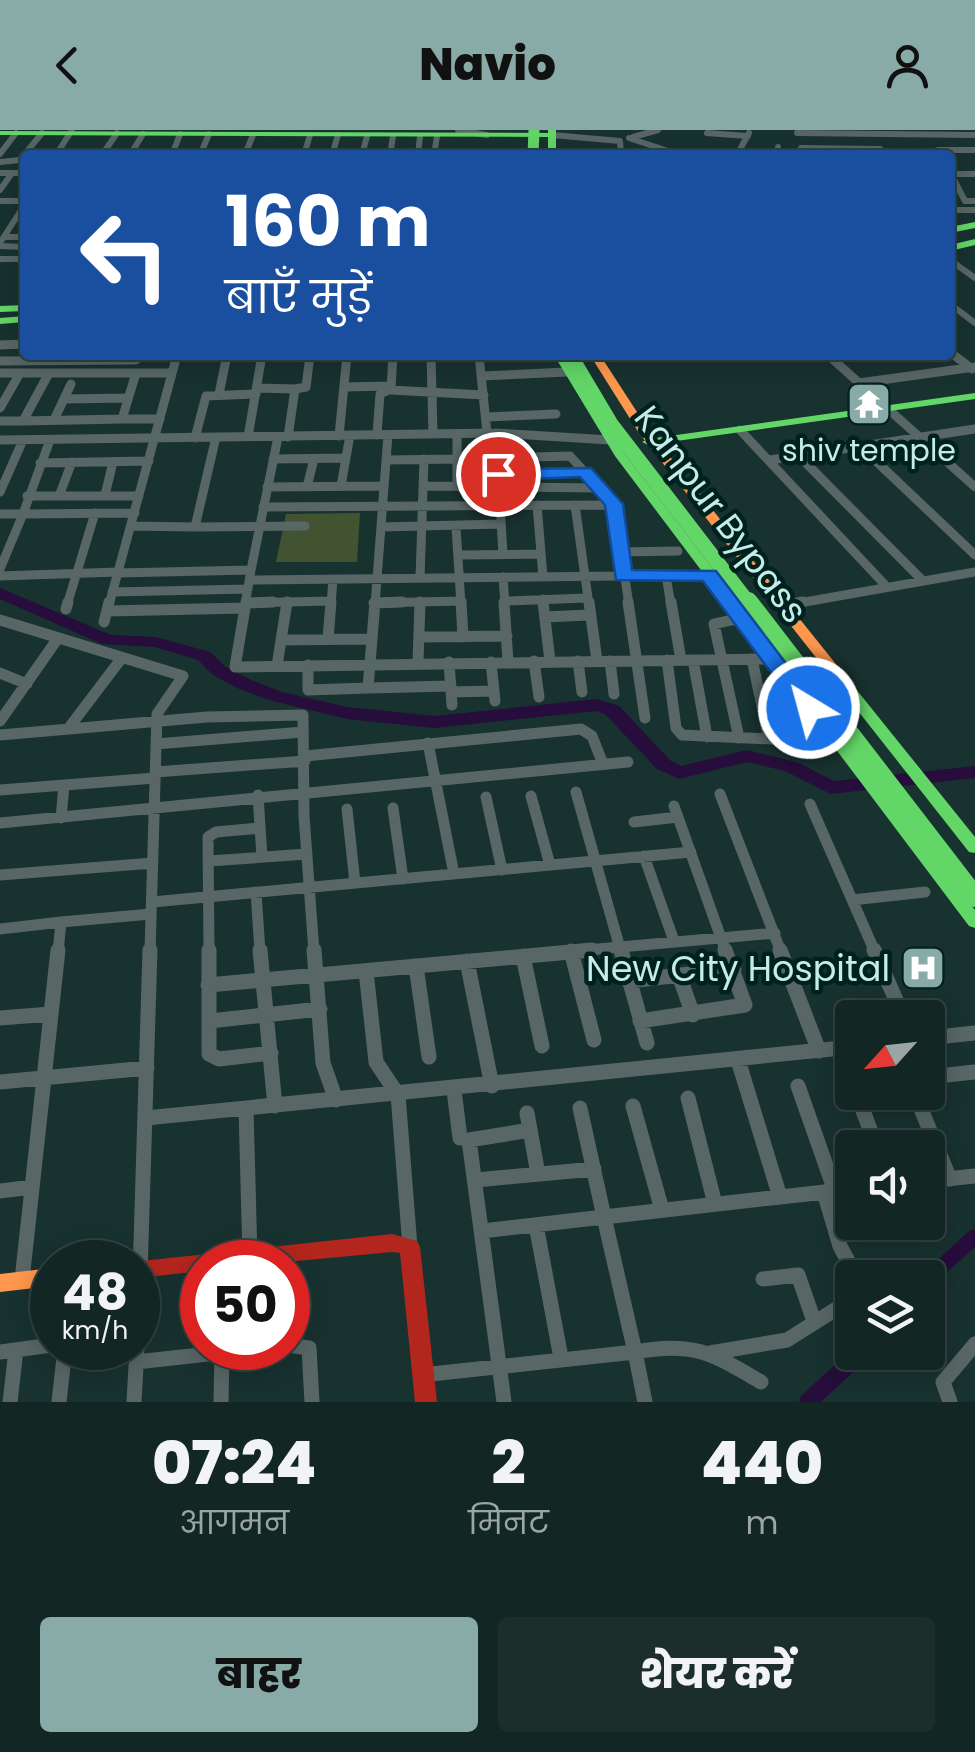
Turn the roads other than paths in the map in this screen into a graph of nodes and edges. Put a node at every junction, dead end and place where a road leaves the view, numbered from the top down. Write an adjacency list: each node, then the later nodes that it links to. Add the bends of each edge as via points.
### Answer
1 (458, 130): 13 (street)
2 (658, 130): 3 (street)
3 (646, 131): 12 (street)
4 (706, 131): 9 (street)
5 (71, 132): 7 (main road); 10 (main road)
6 (8, 133): 7 (main road); 31 (street)
7 (42, 133): 25 (street)
8 (596, 133): 16 (street); 18 (street)
9 (749, 133)
10 (116, 134): 11 (main road); 26 (street)
11 (193, 134): 24 (main road); 27 (street)
12 (630, 134): 18 (street); 30 (street)
13 (487, 135): 16 (main road); 23 (main road)
14 (930, 135): 15 (street); 17 (street)
15 (975, 138)
16 (537, 139)
17 (877, 140): 19 (street); 19 (street)
18 (620, 141): 29 (street)
19 (799, 141)
20 (307, 145): 21 (main road); 24 (main road)
21 (335, 145): 28 (main road)
22 (392, 145): 23 (main road); 28 (main road)
23 (427, 145)
24 (277, 147)
25 (28, 150)
26 (105, 150)
27 (145, 150)
28 (366, 150)
29 (621, 150)
30 (669, 150)
31 (0, 154)
32 (0, 173): 33 (street)
33 (12, 173): 34 (street); 37 (street)
34 (20, 173)
35 (975, 183): 36 (street)
36 (956, 184): 39 (street)
37 (0, 190)
38 (955, 201): 39 (street)
39 (965, 201): 40 (street)
40 (975, 201)
41 (20, 213): 42 (street)
42 (4, 235)
43 (955, 308): 44 (street)
44 (975, 324)
45 (28, 360): 60 (street)
46 (176, 360): 66 (street)
47 (226, 360): 75 (street)
48 (261, 360): 73 (street)
49 (309, 360): 72 (street, via 306,387)
50 (347, 360): 70 (street)
51 (393, 360): 71 (street)
52 (431, 360): 74 (street)
53 (480, 360): 67 (street)
54 (564, 360): 67 (street)
55 (570, 360): 105 (main road)
56 (570, 360): 276 (main road, Kanpur Bypass)
57 (570, 360): 283 (main road, Kanpur Bypass, bridge, via 611,424)
58 (598, 360): 106 (main road)
59 (833, 360): 69 (street)
60 (0, 361)
61 (973, 369): 69 (street)
62 (0, 373): 63 (street)
63 (20, 373): 64 (street); 80 (street)
64 (49, 373): 65 (street); 88 (street)
65 (136, 373): 66 (street); 78 (street)
66 (172, 373): 85 (street)
67 (482, 376): 76 (street)
68 (71, 384): 79 (street)
69 (859, 384): 81 (street)
70 (344, 387): 71 (street); 95 (street)
71 (391, 388): 74 (street); 94 (street, via 380,394)
72 (295, 389): 73 (street); 97 (street)
73 (256, 391): 75 (street); 96 (street)
74 (432, 393): 76 (street); 92 (street)
75 (219, 394): 99 (street, via 206,396)
76 (484, 395): 83 (street)
77 (975, 396): 81 (main road)
78 (128, 398): 79 (street); 84 (street)
79 (64, 399): 86 (street)
80 (0, 408)
81 (888, 409): 90 (main road); 101 (street)
82 (556, 414): 83 (street)
83 (486, 417): 91 (street)
84 (122, 419): 85 (street); 86 (street)
85 (160, 419): 98 (street)
86 (54, 420): 88 (street)
87 (0, 421): 88 (street)
88 (23, 421)
89 (975, 429): 101 (street)
90 (740, 430): 106 (main road); 116 (street)
91 (492, 433): 93 (street); 105 (street); 110 (street)
92 (433, 434): 93 (street); 94 (street)
93 (457, 434): 114 (street)
94 (383, 435): 95 (street); 115 (street)
95 (344, 436): 97 (street); 109 (street)
96 (248, 437): 97 (street); 100 (street)
97 (283, 437): 111 (street)
98 (156, 438): 99 (street); 104 (street); 120 (street)
99 (195, 438): 100 (street)
100 (216, 438): 155 (street)
101 (919, 438): 107 (street); 131 (street)
102 (0, 440): 103 (street)
103 (23, 440): 104 (street); 132 (street)
104 (50, 440): 117 (street)
105 (610, 440): 106 (main road); 167 (main road)
106 (652, 443): 191 (main road)
107 (860, 446): 108 (street); 161 (street)
108 (799, 456): 116 (street); 178 (street)
109 (346, 458): 112 (street); 123 (street)
110 (498, 458): 121 (street, via 570,456); 122 (street)
111 (273, 459): 112 (street); 127 (street)
112 (314, 459): 128 (street)
113 (424, 459): 114 (street); 115 (street); 125 (street)
114 (457, 459): 126 (street)
115 (386, 460): 124 (street)
116 (770, 460): 179 (street)
117 (40, 462): 118 (street); 133 (street)
118 (72, 462): 119 (street); 134 (street)
119 (113, 462): 120 (street); 135 (street)
120 (149, 462): 136 (street)
121 (584, 472): 122 (street); 130 (street)
122 (498, 474): 129 (street)
123 (340, 486): 124 (street); 128 (street)
124 (384, 486): 140 (street)
125 (423, 486): 126 (street); 141 (street)
126 (457, 486): 129 (street)
127 (267, 487): 128 (street); 143 (street)
128 (307, 487)
129 (500, 487): 130 (street); 142 (street)
130 (599, 488): 137 (street)
131 (975, 488)
132 (0, 492)
133 (27, 496): 134 (street); 147 (street)
134 (59, 496): 135 (street)
135 (106, 496): 136 (street)
136 (140, 496): 145 (street)
137 (614, 504): 139 (street); 157 (street)
138 (537, 505): 139 (street); 142 (street); 158 (street)
139 (575, 505): 168 (street)
140 (383, 506): 141 (street); 143 (street); 152 (street)
141 (422, 506): 142 (street); 153 (street)
142 (500, 506): 148 (street)
143 (262, 507): 150 (street)
144 (95, 513): 145 (street); 147 (street); 166 (street)
145 (134, 513): 149 (street)
146 (0, 514): 147 (street)
147 (23, 514): 163 (street)
148 (501, 524): 154 (street); 160 (street)
149 (131, 526): 155 (street); 164 (street)
150 (258, 526): 151 (street); 155 (street); 177 (street)
151 (305, 526)
152 (381, 527): 153 (street); 176 (street)
153 (421, 527): 154 (street); 173 (street)
154 (456, 527): 159 (street)
155 (194, 528)
156 (678, 551): 157 (street)
157 (620, 552): 169 (street)
158 (541, 554): 160 (street); 172 (street)
159 (460, 555): 160 (street); 174 (street)
160 (503, 555)
161 (975, 555)
162 (200, 571): 164 (street); 177 (street); 180 (street)
163 (0, 572): 166 (street)
164 (118, 572): 166 (street); 181 (street)
165 (975, 572): 178 (street)
166 (77, 574): 192 (street)
167 (709, 575): 170 (street); 196 (main road)
168 (582, 576): 169 (street); 172 (street); 182 (street)
169 (623, 576): 170 (street); 208 (street)
170 (666, 576): 210 (street)
171 (504, 577): 172 (street); 174 (street); 184 (street)
172 (543, 577)
173 (420, 578): 174 (street); 176 (street)
174 (462, 578): 183 (street)
175 (333, 579): 176 (street); 177 (street); 186 (street)
176 (377, 579): 188 (street)
177 (249, 580): 180 (street); 190 (street)
178 (923, 581): 179 (street)
179 (887, 587): 191 (street)
180 (197, 590): 181 (street); 193 (street)
181 (112, 592): 193 (street, via 105,616)
182 (586, 598): 185 (street); 194 (street)
183 (462, 600): 189 (street); 198 (street)
184 (505, 600): 185 (street); 199 (street)
185 (544, 600): 195 (street)
186 (331, 601): 187 (street); 203 (street)
187 (287, 602): 190 (street); 202 (street)
188 (374, 602): 189 (street); 201 (street)
189 (420, 602): 200 (street)
190 (246, 605): 193 (street); 222 (street, via 235,667)
191 (782, 606): 264 (main road)
192 (66, 609)
193 (192, 609)
194 (589, 616): 195 (street); 215 (street)
195 (545, 617): 213 (street)
196 (742, 618): 206 (main road); 211 (street, via 715,621)
197 (0, 620): 204 (street)
198 (463, 636): 199 (street); 200 (street)
199 (506, 636): 219 (street)
200 (419, 637): 216 (street)
201 (370, 639): 203 (street); 220 (street)
202 (281, 640): 203 (street); 222 (street)
203 (328, 640)
204 (56, 641): 205 (street); 224 (street)
205 (121, 659): 233 (street, via 183,676); 234 (street)
206 (762, 659): 211 (street); 239 (street); 287 (main road)
207 (610, 660): 208 (street); 215 (street); 228 (street)
208 (638, 660): 209 (street); 231 (street)
209 (667, 660): 210 (street); 237 (street, via 676,728)
210 (687, 660): 211 (street); 237 (street)
211 (722, 660): 238 (street)
212 (534, 661): 213 (street); 219 (street); 229 (street)
213 (550, 661): 214 (street)
214 (578, 661): 215 (street); 227 (street)
215 (596, 661)
216 (418, 662): 217 (street); 220 (street)
217 (449, 662): 218 (street); 226 (street)
218 (492, 662): 219 (street); 226 (street, via 494,696)
219 (508, 662)
220 (369, 663): 221 (street); 225 (street)
221 (308, 665): 222 (street); 225 (street, via 308,690)
222 (277, 666)
223 (0, 674): 224 (street)
224 (27, 684): 232 (street)
225 (368, 688): 226 (street)
226 (451, 689): 230 (street)
227 (582, 692)
228 (614, 694)
229 (539, 697)
230 (452, 705)
231 (646, 718)
232 (0, 721)
233 (156, 721): 234 (street); 235 (street, via 303,715); 241 (street)
234 (68, 729): 236 (street)
235 (303, 732): 241 (street); 243 (street)
236 (0, 735)
237 (707, 737): 238 (street)
238 (739, 738): 239 (street)
239 (769, 739): 240 (street)
240 (794, 740)
241 (156, 744): 246 (street)
242 (428, 744): 243 (street); 245 (street, via 581,729 592,736); 247 (street)
243 (305, 758): 246 (street); 250 (street)
244 (628, 762): 245 (street)
245 (603, 764): 247 (street)
246 (155, 775): 248 (street); 257 (street)
247 (436, 780): 250 (street); 274 (street)
248 (64, 785): 249 (street); 260 (street)
249 (0, 790)
250 (306, 791): 253 (street); 266 (street)
251 (576, 792): 270 (street)
252 (720, 794): 289 (street)
253 (258, 795): 257 (street); 263 (street)
254 (531, 796): 272 (street)
255 (486, 797): 273 (street)
256 (810, 804): 284 (street)
257 (154, 805): 260 (street); 271 (street)
258 (393, 808): 277 (street)
259 (347, 809): 278 (street)
260 (61, 818): 261 (street)
261 (0, 822)
262 (634, 822): 265 (street, via 676,812)
263 (260, 828): 268 (street); 269 (street, via 208,834)
264 (975, 848)
265 (690, 852): 267 (street); 290 (street)
266 (307, 854): 268 (street); 279 (street)
267 (644, 856): 270 (street); 291 (street)
268 (262, 857): 269 (street)
269 (208, 861): 282 (street)
270 (593, 861): 272 (street); 292 (street)
271 (153, 863): 275 (street); 285 (street)
272 (550, 866): 273 (street)
273 (502, 870): 274 (street)
274 (454, 874): 277 (street)
275 (0, 875)
276 (975, 875)
277 (404, 879): 278 (street)
278 (355, 884): 279 (street)
279 (310, 888): 280 (street); 299 (street)
280 (256, 892): 282 (street); 301 (street)
281 (925, 892): 284 (street)
282 (209, 897): 285 (street); 303 (street)
283 (975, 897)
284 (852, 900): 304 (street)
285 (152, 908): 286 (street); 322 (street)
286 (61, 922): 288 (street); 306 (street)
287 (975, 922)
288 (0, 929)
289 (775, 933): 290 (street); 318 (street)
290 (723, 936): 291 (street); 298 (street)
291 (674, 941): 292 (street)
292 (618, 946): 293 (street); 302 (street)
293 (570, 951): 294 (street); 314 (street)
294 (523, 956): 295 (street); 316 (street)
295 (467, 961): 296 (street); 327 (street)
296 (416, 966): 297 (street); 320 (street)
297 (366, 970): 299 (street); 330 (street, via 376,1062)
298 (734, 970): 300 (street); 308 (street, via 745,1005)
299 (318, 975): 301 (street); 305 (street)
300 (680, 976): 302 (street); 308 (street)
301 (260, 980): 303 (street); 307 (street)
302 (628, 981): 310 (street)
303 (208, 986): 311 (street)
304 (896, 1000)
305 (320, 1010): 307 (street); 332 (street, via 323,1063)
306 (51, 1014): 309 (street); 325 (street)
307 (268, 1015): 311 (street); 319 (street)
308 (692, 1015): 310 (street)
309 (0, 1018)
310 (640, 1021): 315 (street)
311 (209, 1022): 319 (street, via 214,1060)
312 (975, 1033): 313 (street)
313 (945, 1036)
314 (594, 1040)
315 (646, 1043)
316 (542, 1046)
317 (835, 1049): 318 (street)
318 (819, 1051): 321 (street)
319 (271, 1052): 333 (street)
320 (429, 1057)
321 (738, 1060): 327 (street); 350 (street)
322 (147, 1068): 325 (street); 338 (street)
323 (975, 1072): 324 (street)
324 (945, 1075)
325 (44, 1078): 326 (street); 346 (street)
326 (0, 1082)
327 (492, 1086): 329 (street)
328 (798, 1086): 349 (street)
329 (454, 1090): 330 (street); 339 (street)
330 (398, 1095): 332 (street); 358 (street)
331 (688, 1098): 351 (street)
332 (336, 1100): 333 (street)
333 (275, 1106): 336 (street)
334 (633, 1106): 352 (street)
335 (580, 1108): 340 (street)
336 (246, 1109): 338 (street); 357 (street)
337 (921, 1110): 344 (street)
338 (146, 1118): 356 (street)
339 (460, 1138)
340 (594, 1169): 341 (street); 353 (street)
341 (538, 1174): 345 (street); 345 (street, via 528,1121 470,1138)
342 (975, 1176): 344 (street)
343 (945, 1179): 344 (street)
344 (950, 1179)
345 (476, 1180): 355 (street)
346 (32, 1187): 347 (street); 363 (street)
347 (0, 1191)
348 (835, 1191): 349 (street)
349 (829, 1192): 350 (street); 360 (street)
350 (780, 1197): 351 (street)
351 (715, 1204): 352 (street)
352 (662, 1210): 353 (street)
353 (604, 1216): 354 (street); 369 (street)
354 (536, 1225): 355 (street); 371 (street)
355 (482, 1230): 372 (street)
356 (141, 1240)
357 (250, 1240)
358 (410, 1248): 359 (main road, via 392,1243); 377 (main road)
359 (310, 1252)
360 (846, 1260)
361 (30, 1279): 363 (main road)
362 (763, 1279): 366 (street, via 798,1275)
363 (22, 1280): 364 (main road)
364 (0, 1282)
365 (835, 1309): 366 (street)
366 (814, 1321): 370 (street, via 787,1340)
367 (975, 1344): 387 (street, via 943,1382)
368 (8, 1351): 379 (street)
369 (635, 1352): 370 (street, via 676,1342); 371 (street); 386 (street)
370 (710, 1353): 378 (street)
371 (561, 1358): 372 (street)
372 (500, 1365): 377 (street); 385 (street)
373 (310, 1366): 383 (street)
374 (63, 1370): 380 (street)
375 (136, 1370): 381 (street)
376 (222, 1370): 382 (street)
377 (422, 1375): 384 (main road)
378 (761, 1382)
379 (10, 1402)
380 (59, 1402)
381 (134, 1402)
382 (221, 1402)
383 (312, 1402)
384 (426, 1402)
385 (504, 1402)
386 (645, 1402)
387 (950, 1402)

